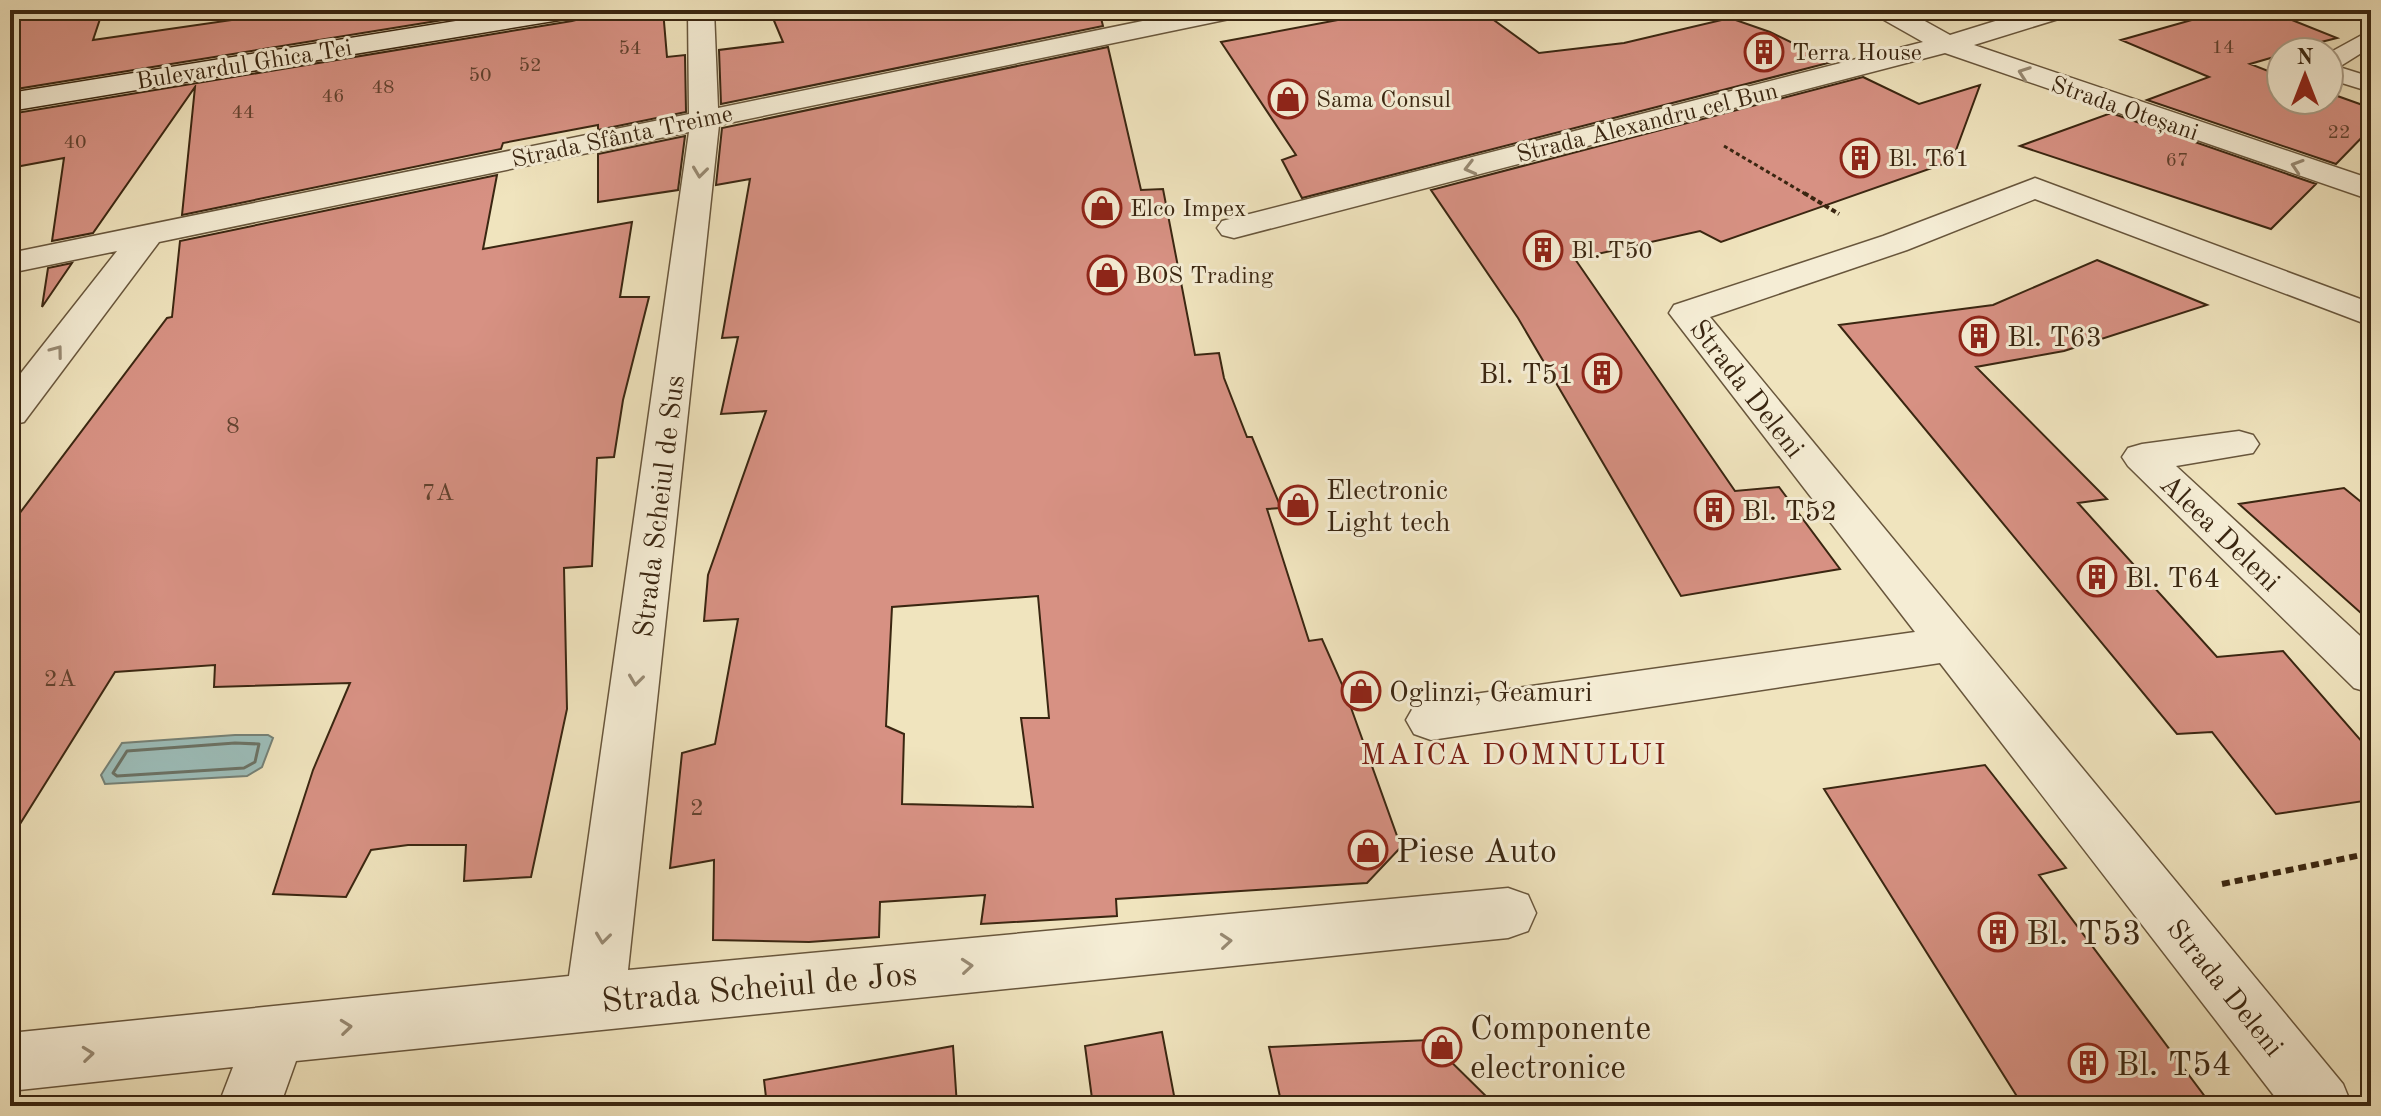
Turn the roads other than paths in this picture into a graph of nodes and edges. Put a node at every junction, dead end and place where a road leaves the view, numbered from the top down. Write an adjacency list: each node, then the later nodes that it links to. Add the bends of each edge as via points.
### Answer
1 (572, 10): 13 (street, Bulevardul Ghica Tei)
2 (701, 10): 14 (street, Strada Scheiul de Sus)
3 (1234, 10): 14 (street, Strada Sfânta Treime)
4 (1886, 10): 9 (street, Strada Oteșani)
5 (2059, 10): 9 (street, Strada Alexandru cel Bun)
6 (2356, 10): 7 (lane)
7 (2371, 16)
8 (2371, 37): 10 (lane)
9 (1947, 44): 15 (street, Strada Oteșani, one-way to 9); 16 (street, Strada Alexandru cel Bun, one-way to 16)
10 (2345, 53)
11 (2345, 76): 12 (lane)
12 (2371, 85)
13 (10, 102)
14 (706, 118): 17 (street, Strada Sfânta Treime); 26 (street, Strada Scheiul de Sus, one-way to 26)
15 (2371, 190)
16 (1234, 228)
17 (148, 234): 18 (street, Strada Sfânta Treime); 20 (street, one-way to 17)
18 (10, 263)
19 (2371, 315): 22 (street, Strada Deleni, via 2035,188 1895,243 1687,313)
20 (10, 413)
21 (2239, 444): 23 (street, Aleea Deleni, via 2142,457)
22 (1951, 644): 24 (street); 30 (street, Strada Deleni)
23 (2371, 675)
24 (1431, 720)
25 (1508, 913): 26 (street, Strada Scheiul de Jos, one-way to 25)
26 (595, 1001): 27 (street, Strada Scheiul de Jos, one-way to 26)
27 (276, 1035): 28 (street, Strada Scheiul de Jos, one-way to 27); 29 (street)
28 (10, 1062)
29 (249, 1106)
30 (2321, 1106)

